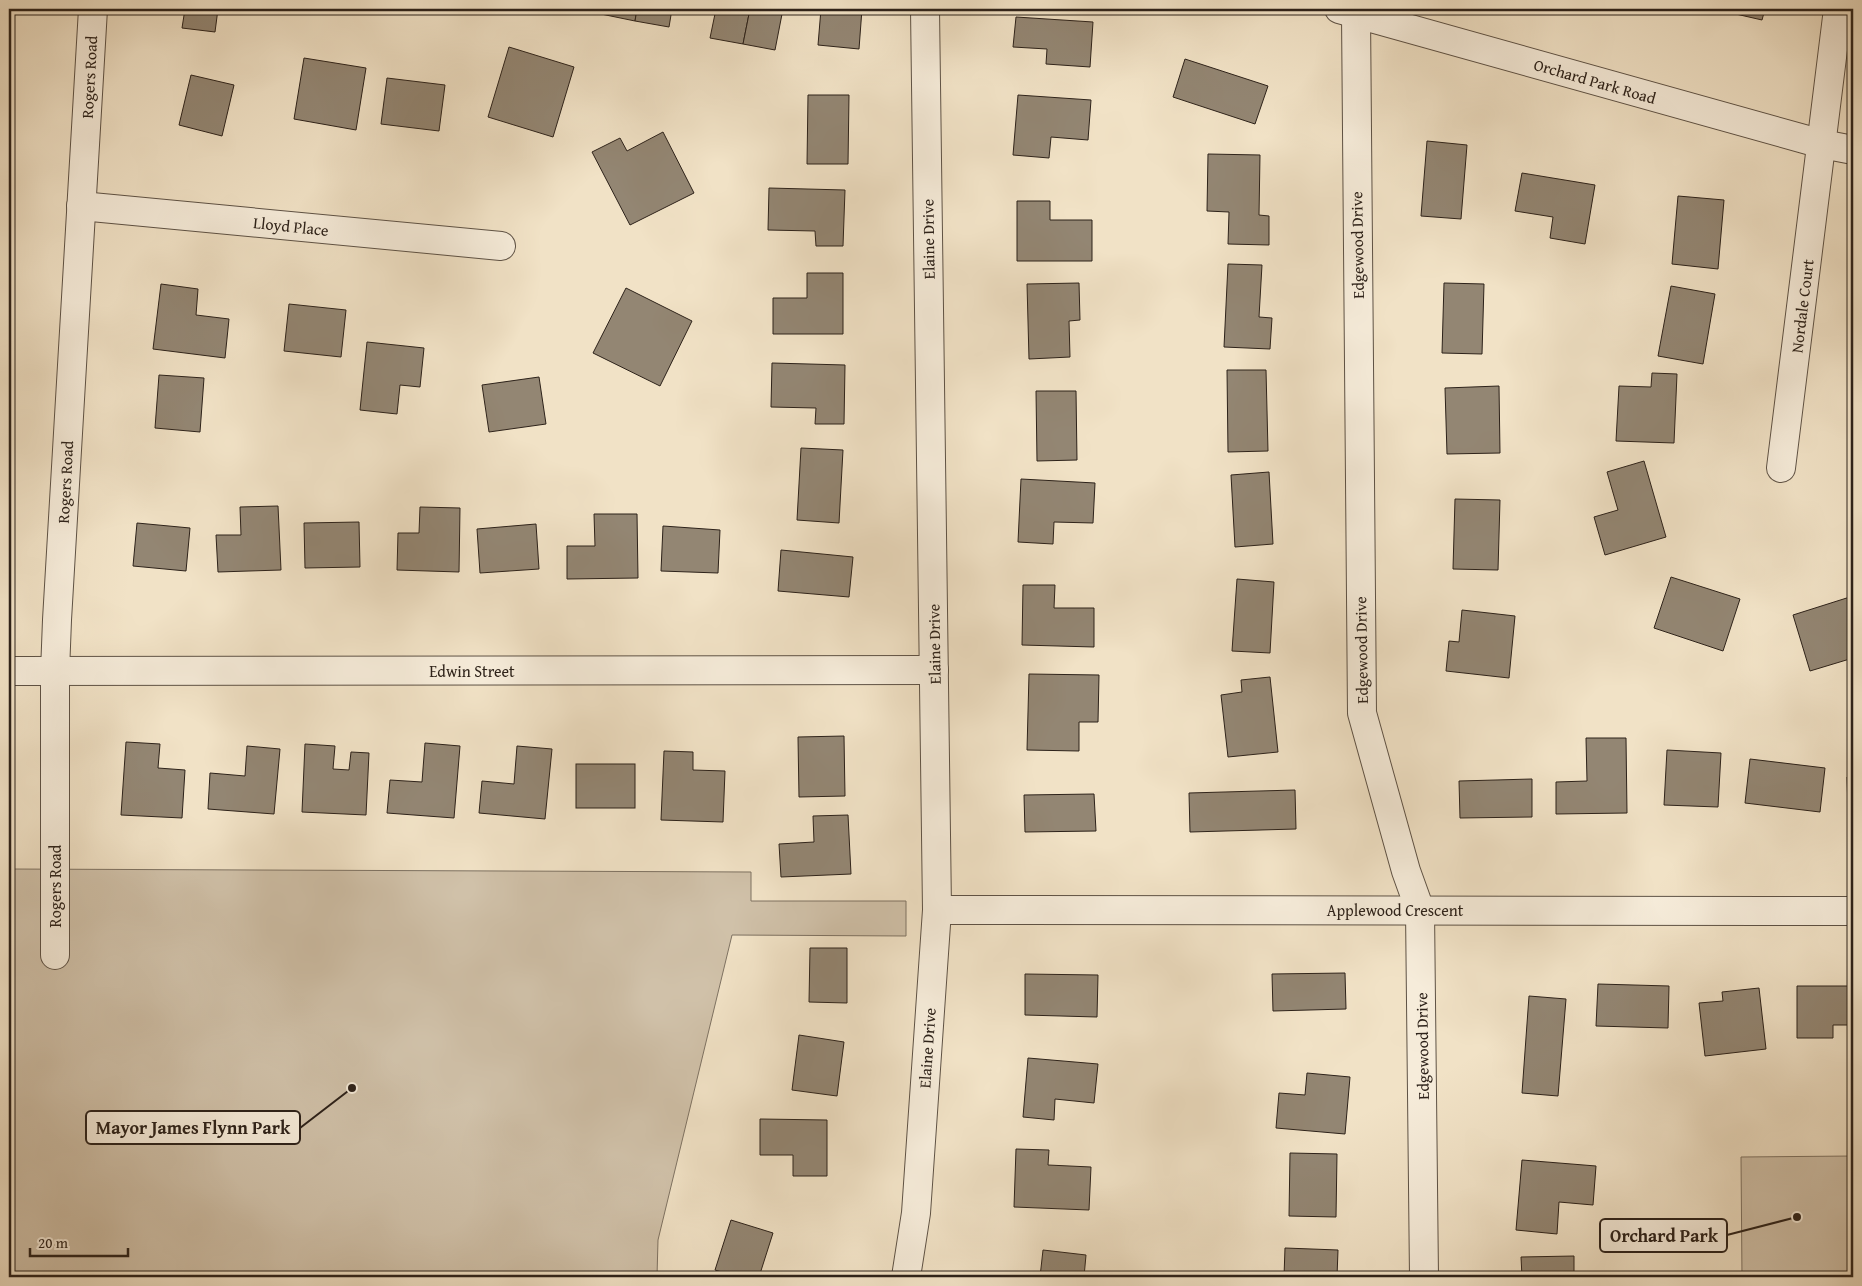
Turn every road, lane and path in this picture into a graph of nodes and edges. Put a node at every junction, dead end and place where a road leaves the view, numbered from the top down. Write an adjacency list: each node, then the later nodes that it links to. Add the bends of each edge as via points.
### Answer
1 (93, 9): 7 (street, Rogers Road)
2 (926, 9): 10 (street, Elaine Drive)
3 (1838, 9): 5 (street, Nordale Court)
4 (1347, 11): 5 (street, Orchard Park Road); 14 (street, Edgewood Drive, via 1362,713)
5 (1822, 144): 6 (street, Orchard Park Road); 9 (street, Nordale Court)
6 (1853, 150)
7 (81, 206): 8 (street, Lloyd Place); 12 (street, Rogers Road)
8 (502, 246)
9 (1781, 468)
10 (934, 670): 12 (street, Edwin Street); 13 (street, Elaine Drive)
11 (9, 671): 12 (street, Edwin Street)
12 (55, 672): 16 (street, Rogers Road)
13 (936, 910): 14 (street, Applewood Crescent); 17 (street, Elaine Drive, via 916,1213)
14 (1420, 910): 15 (street, Applewood Crescent); 18 (street, Edgewood Drive)
15 (1853, 911)
16 (56, 955)
17 (906, 1277)
18 (1424, 1277)

